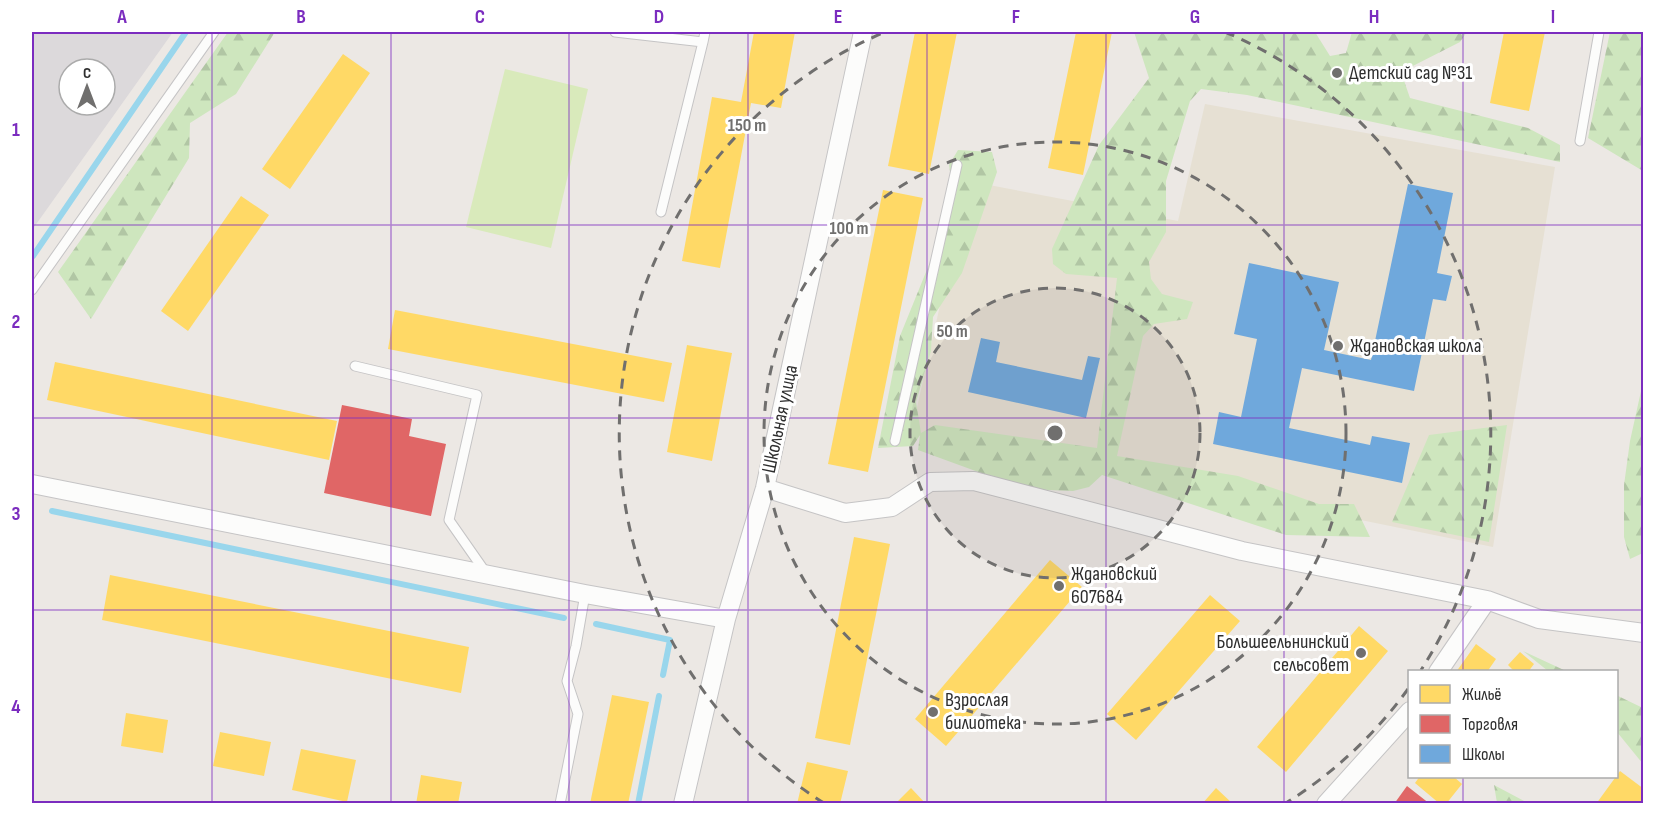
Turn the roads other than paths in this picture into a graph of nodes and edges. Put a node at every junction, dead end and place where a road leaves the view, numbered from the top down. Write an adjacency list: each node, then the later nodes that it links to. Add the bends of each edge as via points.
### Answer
1 (214, 32): 10 (lane)
2 (615, 32): 6 (lane)
3 (705, 32): 6 (lane)
4 (863, 32): 14 (street, Школьная улица)
5 (1599, 32): 7 (lane)
6 (703, 42): 9 (lane)
7 (1580, 141)
8 (957, 165): 12 (lane)
9 (661, 212)
10 (32, 290)
11 (355, 366): 15 (lane, via 477,395 449,520)
12 (895, 441)
13 (32, 484): 15 (street)
14 (765, 488): 17 (street, via 845,513 892,507 930,482 974,481 1242,551); 18 (street, Школьная улица)
15 (487, 575): 16 (street)
16 (585, 594): 18 (street); 22 (lane, via 567,681 578,714)
17 (1487, 600): 19 (street, via 1539,619); 20 (street)
18 (726, 619): 23 (street, Школьная улица)
19 (1644, 633)
20 (1439, 670)
21 (1408, 713): 24 (street)
22 (560, 804)
23 (683, 804)
24 (1326, 804)

